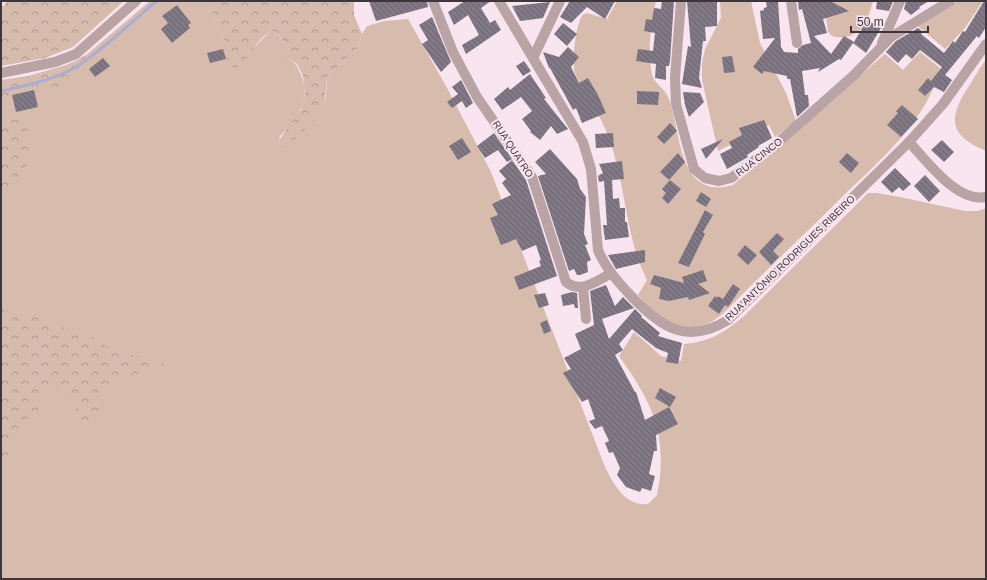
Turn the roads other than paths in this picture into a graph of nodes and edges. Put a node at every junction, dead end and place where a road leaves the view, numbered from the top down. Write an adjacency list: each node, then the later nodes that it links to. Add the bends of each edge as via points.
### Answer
1 (136, 1): 13 (street, via 76,54 55,62)
2 (433, 1): 17 (street, RUA QUATRO, via 453,52 477,97 532,177 566,282)
3 (499, 1): 12 (street, RUA ANTÔNIO RODRIGUES RIBEIRO)
4 (560, 1): 12 (street)
5 (681, 1): 11 (street, RUA CINCO, via 675,78 676,104 694,168 700,175 710,179 723,181 732,178 774,146 854,75)
6 (791, 1): 9 (street)
7 (900, 1): 11 (street)
8 (950, 1): 11 (street, RUA CINCO, via 891,37)
9 (797, 43)
10 (986, 44): 14 (street, RUA ANTÔNIO RODRIGUES RIBEIRO, via 943,104)
11 (881, 47)
12 (533, 58): 16 (street, RUA ANTÔNIO RODRIGUES RIBEIRO, via 575,127 588,155 598,250)
13 (1, 73)
14 (909, 142): 15 (street, via 950,185 973,197); 16 (street, RUA ANTÔNIO RODRIGUES RIBEIRO, via 728,320 718,326 689,333 668,327 652,317)
15 (986, 197)
16 (610, 274): 17 (street)
17 (583, 287): 18 (street)
18 (586, 319)

